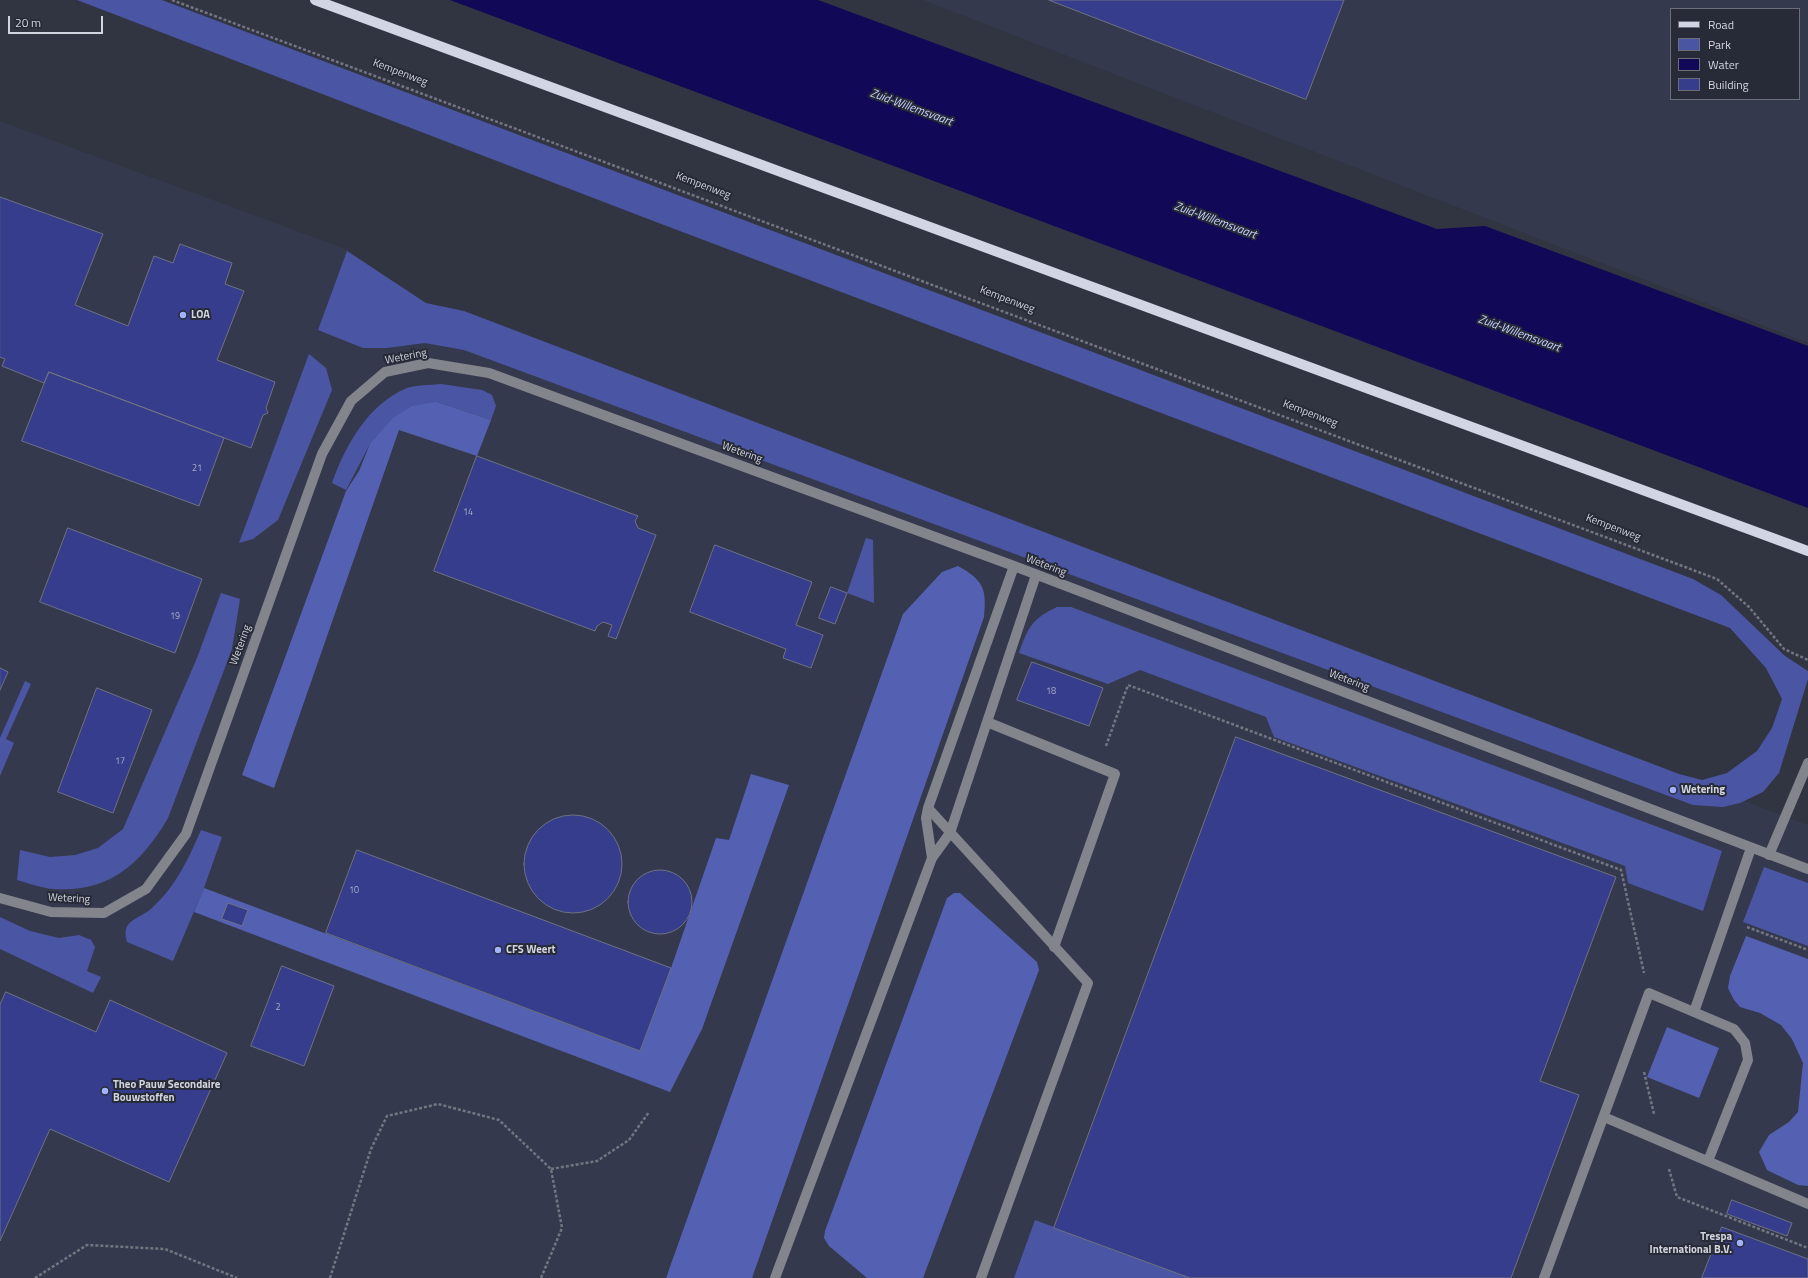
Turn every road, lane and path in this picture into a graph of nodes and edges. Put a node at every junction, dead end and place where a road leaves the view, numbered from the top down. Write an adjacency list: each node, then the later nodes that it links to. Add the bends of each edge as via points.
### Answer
1 (172, 0): 6 (path, Kempenweg, via 1717,579 1749,607 1784,649)
2 (315, 0): 3 (main road)
3 (1808, 551)
4 (1014, 566): 5 (street, Wetering); 10 (street); 16 (street, Wetering, via 489,373 428,363 385,372 351,401 322,454 186,834 173,853 146,889 104,912 51,912)
5 (1036, 575): 7 (street); 12 (street, Wetering)
6 (1808, 660)
7 (987, 722): 9 (street); 11 (street)
8 (1808, 763): 13 (street)
9 (1098, 767): 18 (street, via 1115,774); 20 (path, via 1128,685 1621,870)
10 (928, 808): 11 (street); 14 (street, via 926,818)
11 (950, 833): 14 (street); 18 (street)
12 (1751, 848): 13 (street, Wetering); 17 (street)
13 (1769, 855): 15 (street, Wetering)
14 (932, 858): 34 (street)
15 (1808, 869)
16 (0, 898)
17 (1727, 920): 19 (path); 21 (street)
18 (1054, 947): 35 (street, via 1088,983)
19 (1808, 950)
20 (1649, 993): 21 (street); 24 (street)
21 (1694, 1012): 26 (street, via 1734,1029 1745,1043 1748,1060)
22 (1646, 1065): 25 (path, via 1644,1072)
23 (649, 1112): 27 (path, via 629,1140 598,1161)
24 (1604, 1117): 25 (street); 36 (street)
25 (1660, 1140): 26 (street); 29 (path, via 1677,1197)
26 (1708, 1160): 28 (street)
27 (551, 1170): 32 (path, via 499,1120 438,1104 387,1116 371,1149); 33 (path, via 562,1228)
28 (1808, 1204)
29 (1808, 1248)
30 (36, 1278): 31 (path, via 86,1245 165,1249)
31 (237, 1278)
32 (330, 1278)
33 (541, 1278)
34 (775, 1278)
35 (980, 1278)
36 (1544, 1278)

